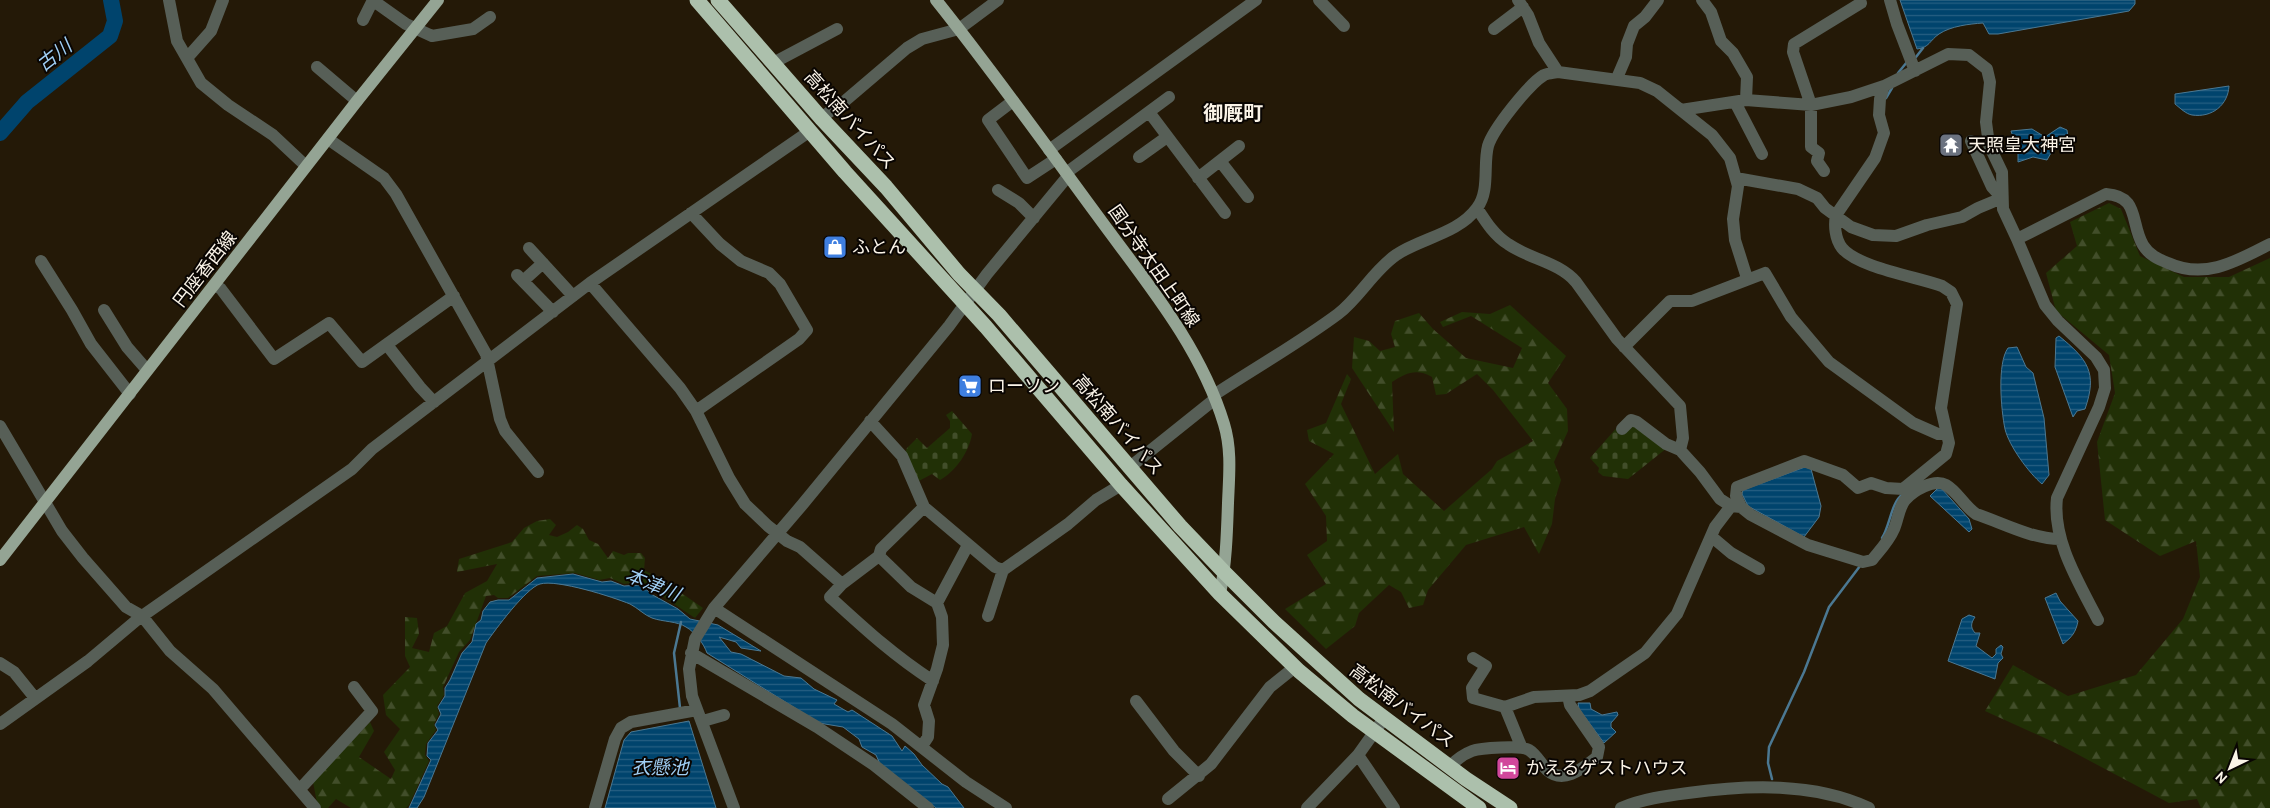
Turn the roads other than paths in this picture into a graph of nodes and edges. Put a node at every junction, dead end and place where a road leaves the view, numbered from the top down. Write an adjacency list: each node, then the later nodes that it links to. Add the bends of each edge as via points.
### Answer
1 (170, 0): 22 (street, via 177,41)
2 (223, 0): 22 (street, via 211,30)
3 (438, 0): 18 (main road, 円座香西線)
4 (697, 0): 37 (highway, 高松南バイパス)
5 (718, 0): 23 (highway, 高松南バイパス)
6 (936, 0): 20 (main road, 国分寺太田上町線)
7 (998, 0): 20 (street)
8 (1256, 0): 43 (street)
9 (1319, 0): 17 (street)
10 (1658, 0): 27 (street, via 1634,26 1626,57)
11 (1702, 0): 32 (street, via 1711,12 1721,41 1733,53 1747,77)
12 (1890, 0): 25 (street)
13 (1521, 3): 21 (street); 26 (street, via 1538,43)
14 (1861, 3): 33 (street, via 1794,44 1793,52)
15 (490, 17): 18 (street, via 473,29 432,36)
16 (363, 20): 18 (street, via 372,2)
17 (1344, 26)
18 (416, 28): 30 (main road, 円座香西線)
19 (836, 29): 23 (street)
20 (959, 29): 31 (main road, 国分寺太田上町線); 36 (street, via 922,39 907,48)
21 (1494, 29)
22 (187, 58): 46 (street, via 201,83 228,106 273,135)
23 (774, 63): 36 (highway, 高松南バイパス)
24 (317, 67): 30 (street)
25 (1915, 71): 28 (street); 53 (street, via 1948,54 1958,53 1969,55 1987,69 1990,82 1986,122 1989,145 2002,172)
26 (1558, 72): 27 (street); 54 (street, via 1546,74 1534,83 1498,126 1489,144 1484,192)
27 (1616, 78): 34 (street, via 1640,82)
28 (1884, 86): 33 (street); 57 (street, via 1879,114 1884,133 1875,158)
29 (1169, 96): 35 (street)
30 (357, 101): 39 (main road, 円座香西線)
31 (1013, 101): 43 (main road, 国分寺太田上町線); 43 (street, via 988,120 1027,178)
32 (1740, 101): 33 (street); 34 (street); 42 (street)
33 (1811, 105): 47 (street, via 1811,147 1819,153 1817,161)
34 (1681, 110): 50 (street, via 1712,135 1730,158)
35 (1148, 112): 38 (street); 48 (street)
36 (821, 118): 67 (highway, 高松南バイパス)
37 (810, 131): 55 (street); 70 (highway, 高松南バイパス)
38 (1167, 137): 44 (street); 49 (street)
39 (328, 138): 46 (main road, 円座香西線); 68 (street, via 384,178)
40 (1971, 142): 53 (street, via 1992,187)
41 (1239, 146): 45 (street)
42 (1762, 154)
43 (1052, 155): 48 (main road, 国分寺太田上町線)
44 (1139, 158)
45 (1220, 160): 49 (street); 52 (street)
46 (306, 166): 66 (main road, 円座香西線)
47 (1824, 171)
48 (1067, 175): 58 (street); 78 (main road, 国分寺太田上町線, via 1164,308 1200,363)
49 (1198, 178): 56 (street)
50 (1736, 178): 57 (street, via 1798,189 1817,198); 64 (street, via 1735,240)
51 (998, 190): 58 (street, via 1019,203)
52 (1248, 197)
53 (2002, 198): 57 (street, via 1962,217 1896,236 1873,235 1851,227); 59 (street, via 2009,225)
54 (1477, 208): 74 (street, via 1491,229 1508,245 1569,274); 78 (street, via 1454,226 1398,254 1338,314)
55 (692, 213): 65 (street); 80 (street, via 720,244 741,261 769,273 780,284 807,330 799,339)
56 (1225, 213)
57 (1836, 215): 84 (street, via 1834,224 1840,247 1850,257 1942,286 1951,292 1957,304 1941,408)
58 (1034, 218): 67 (street)
59 (2017, 239): 60 (street, via 2106,194 2118,195 2130,204 2143,245 2154,257 2173,266 2193,271 2215,269); 94 (street, via 2045,305 2096,357 2104,370 2105,388 2099,407 2057,498)
60 (2270, 244)
61 (529, 248): 63 (street)
62 (41, 261): 77 (street, via 91,344)
63 (543, 263): 69 (street); 72 (street, via 520,278)
64 (1748, 278): 74 (street, via 1692,301 1670,301); 84 (street, via 1765,273 1791,317 1839,371 1913,423 1938,434)
65 (590, 283): 69 (street); 80 (street)
66 (215, 285): 73 (street, via 274,358 329,323 362,362); 76 (main road, 円座香西線)
67 (975, 290): 70 (street); 86 (highway, 高松南バイパス)
68 (454, 296): 73 (street); 75 (street)
69 (573, 296): 72 (street)
70 (965, 304): 81 (street); 88 (highway, 高松南バイパス)
71 (104, 310): 76 (street)
72 (553, 312): 75 (street)
73 (387, 344): 79 (street)
74 (1624, 347): 85 (street, via 1680,406 1683,438)
75 (488, 360): 79 (street); 87 (street, via 500,420 513,443)
76 (147, 370): 77 (main road, 円座香西線)
77 (130, 394): 89 (main road, 円座香西線)
78 (1215, 397): 86 (street); 100 (main road, 国分寺太田上町線, via 1228,444 1230,470)
79 (434, 402): 105 (street, via 372,449 352,469)
80 (696, 411): 92 (street, via 745,504)
81 (870, 421): 91 (street, via 902,456); 92 (street)
82 (0, 426): 89 (street)
83 (1622, 429): 85 (street, via 1631,420 1637,422 1666,444)
84 (1946, 434): 90 (street, via 1949,443 1946,454 1903,490 1871,483 1858,488 1842,476 1804,461 1737,487)
85 (1680, 450): 90 (street, via 1720,499)
86 (1130, 467): 100 (highway, 高松南バイパス)
87 (538, 472)
88 (1121, 485): 99 (street); 102 (highway, 高松南バイパス)
89 (45, 502): 97 (main road, 円座香西線); 105 (street, via 62,531 115,596)
90 (1736, 506): 93 (street, via 1715,527); 94 (street, via 1808,545 1863,562 1872,560 1886,544 1904,501 1932,484 1943,483 1976,514 2037,536)
91 (924, 507): 95 (street); 96 (street, via 881,548)
92 (777, 533): 101 (street, via 800,547); 104 (street)
93 (1712, 537): 98 (street, via 1731,553); 114 (street, via 1678,614 1666,630 1645,653 1590,690)
94 (2060, 540): 107 (street)
95 (968, 545): 99 (street, via 994,567); 103 (street)
96 (879, 556): 101 (street); 103 (street, via 911,587)
97 (0, 560)
98 (1759, 568)
99 (1003, 570): 106 (street)
100 (1224, 572): 102 (main road, 国分寺太田上町線); 120 (highway, 高松南バイパス, via 1325,670)
101 (842, 584): 112 (street, via 830,598 898,658)
102 (1220, 594): 111 (highway, 高松南バイパス)
103 (937, 603): 112 (street, via 942,617 943,645)
104 (713, 610): 108 (street, via 694,639); 123 (street)
105 (142, 616): 115 (street, via 88,661); 128 (street, via 170,650 213,689)
106 (988, 616)
107 (2098, 620)
108 (692, 651): 119 (street, via 690,682); 133 (street, via 817,727 874,765)
109 (1473, 658): 117 (street, via 1486,666 1472,688 1472,698)
110 (0, 663): 115 (street, via 14,672)
111 (1295, 668): 122 (highway, 高松南バイパス); 127 (street, via 1270,687 1211,764)
112 (933, 680): 123 (street, via 924,705 929,720 928,737)
113 (354, 687): 128 (street, via 372,711)
114 (1568, 696): 117 (street, via 1534,697); 124 (street, via 1570,705 1599,747 1597,757 1569,776 1556,775)
115 (35, 698): 121 (street)
116 (1136, 701): 127 (street, via 1174,751)
117 (1504, 706): 124 (street)
118 (724, 715): 119 (street)
119 (700, 716): 131 (street, via 630,722 621,728); 132 (street)
120 (1386, 717): 122 (street); 126 (highway, 高松南バイパス)
121 (0, 724)
122 (1375, 732): 125 (street); 137 (highway, 高松南バイパス)
123 (922, 746): 134 (street, via 966,782)
124 (1522, 746): 126 (street, via 1473,750)
125 (1358, 755): 135 (street); 136 (street)
126 (1450, 766): 138 (highway, 高松南バイパス)
127 (1198, 776): 129 (street)
128 (300, 790): 130 (street)
129 (1168, 799)
130 (315, 808)
131 (595, 808)
132 (734, 808)
133 (928, 808)
134 (1006, 808)
135 (1308, 808)
136 (1394, 808)
137 (1479, 808)
138 (1510, 808)
139 (1621, 808): 140 (street, via 1642,800 1730,788 1792,788 1853,800)
140 (1869, 808)

